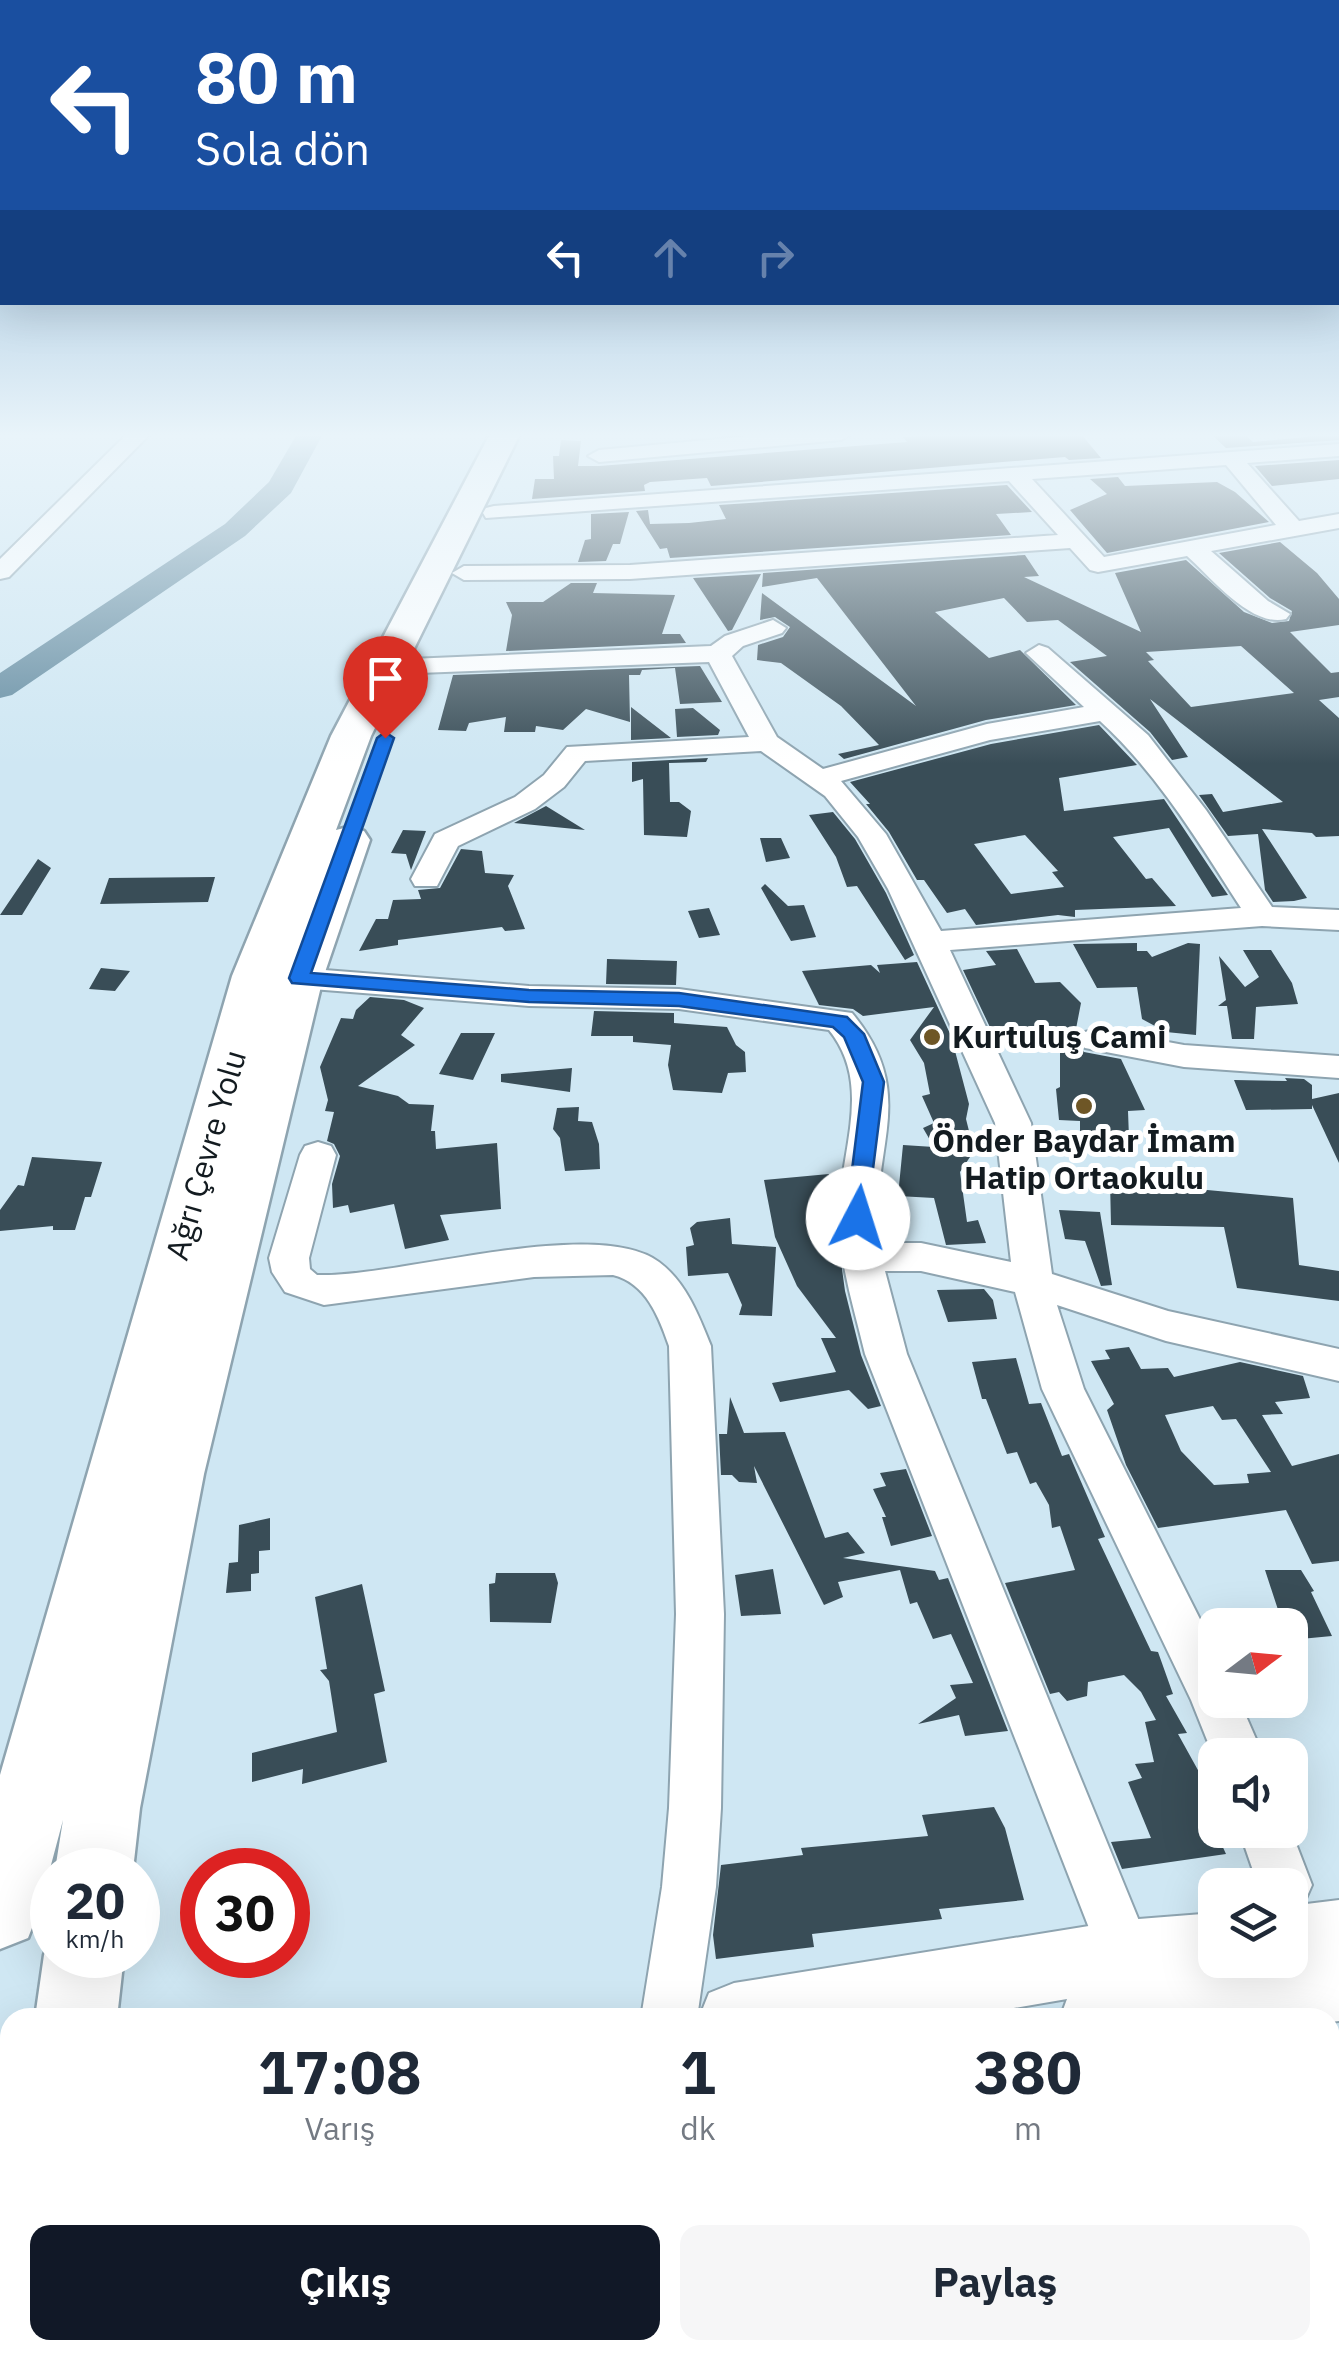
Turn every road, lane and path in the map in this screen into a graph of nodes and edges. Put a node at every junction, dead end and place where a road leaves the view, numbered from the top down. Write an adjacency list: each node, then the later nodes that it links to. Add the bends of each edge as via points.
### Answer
1 (28, 544): 8 (street)
2 (449, 544): 31 (highway, Ağrı Çevre Yolu, via 351,736 256,976)
3 (479, 544): 9 (highway, Ağrı Çevre Yolu)
4 (1033, 544): 9 (street, via 695,568)
5 (1079, 544): 7 (street, via 1098,565)
6 (1225, 544): 7 (street)
7 (1196, 550): 10 (street, via 1259,606)
8 (0, 572)
9 (464, 574): 14 (highway, Ağrı Çevre Yolu)
10 (1278, 614)
11 (772, 628): 13 (street, via 734,640)
12 (1039, 653): 15 (street)
13 (718, 654): 14 (street); 16 (street)
14 (420, 665): 22 (highway, Ağrı Çevre Yolu, via 385,738)
15 (1106, 712): 17 (street, via 987,732); 19 (street, via 1174,786)
16 (766, 742): 17 (street); 18 (street, via 577,753 525,803 446,840)
17 (821, 778): 21 (street, via 871,834)
18 (426, 879)
19 (1262, 916): 20 (street); 21 (street)
20 (1339, 920)
21 (930, 942): 27 (street, via 1012,1123)
22 (299, 978): 26 (street, via 679,1000 840,1021 854,1034 874,1082 858,1218); 30 (highway, Ağrı Çevre Yolu, via 172,1474)
23 (1097, 1040): 24 (street, via 1184,1056)
24 (1339, 1067)
25 (318, 1155): 37 (street, via 288,1258 306,1288 621,1260 660,1285 678,1314 690,1346 700,1614 689,1887)
26 (864, 1257): 27 (street, via 921,1257); 33 (street, via 886,1354)
27 (1032, 1282): 28 (street, via 1166,1326); 29 (street, via 1063,1389)
28 (1339, 1365)
29 (1198, 1665)
30 (97, 1848)
31 (1, 1898)
32 (1198, 1949): 33 (main road)
33 (1126, 1955): 38 (main road)
34 (1198, 1975): 39 (main road)
35 (81, 1978): 36 (highway)
36 (77, 2008)
37 (671, 2008)
38 (796, 2008)
39 (1119, 2008)

